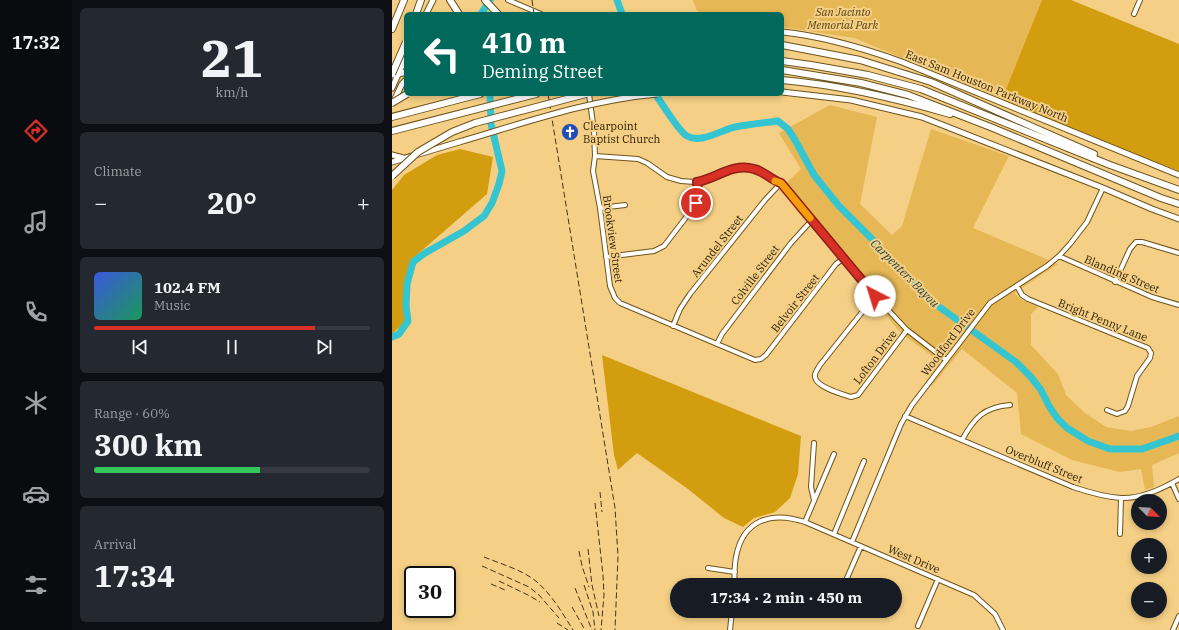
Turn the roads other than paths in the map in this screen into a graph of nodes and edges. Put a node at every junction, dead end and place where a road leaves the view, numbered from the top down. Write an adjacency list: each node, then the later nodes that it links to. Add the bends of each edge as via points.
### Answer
1 (404, 0): 14 (highway)
2 (421, 0): 8 (highway)
3 (433, 0): 9 (main road)
4 (450, 0): 10 (highway)
5 (485, 0): 11 (highway)
6 (508, 0): 12 (street)
7 (1140, 0): 13 (street)
8 (417, 12)
9 (427, 12)
10 (458, 12)
11 (496, 12)
12 (536, 12)
13 (1134, 14)
14 (392, 29)
15 (784, 32): 43 (main road, East Sam Houston Parkway North, via 833,41 902,62)
16 (784, 45): 48 (highway, via 860,60 931,82)
17 (404, 48): 24 (highway, bridge)
18 (404, 58): 21 (main road)
19 (404, 59): 24 (main road)
20 (784, 61): 48 (highway, via 834,68 921,89)
21 (392, 64)
22 (784, 70): 37 (highway, via 891,90)
23 (404, 72): 24 (main road)
24 (394, 75): 27 (main road)
25 (784, 80): 37 (highway, via 881,96)
26 (404, 82): 35 (main road)
27 (392, 88)
28 (784, 92): 47 (main road, via 851,100 922,117)
29 (405, 96): 35 (highway, bridge)
30 (472, 96): 36 (highway)
31 (528, 96): 38 (highway)
32 (579, 96): 44 (highway, bridge, via 475,123 452,132 418,152)
33 (587, 96): 40 (street, Brookview Street, via 594,131)
34 (639, 96): 41 (main road, bridge, via 580,107)
35 (392, 104)
36 (392, 117)
37 (993, 128): 49 (highway)
38 (392, 131)
39 (392, 155): 41 (main road)
40 (595, 156): 45 (street, via 638,159 667,177); 51 (street, Brookview Street, via 593,171)
41 (405, 158): 42 (main road)
42 (392, 162)
43 (1179, 175)
44 (392, 176)
45 (697, 182): 46 (street, via 739,168 754,169); 56 (street, via 697,196 692,210 664,246 654,251)
46 (781, 183): 53 (street); 62 (street, Arundel Street, via 690,294)
47 (1103, 188): 52 (main road); 55 (street, Woodford Drive, via 1087,222)
48 (1176, 189)
49 (1179, 204)
50 (624, 205): 51 (street)
51 (600, 208): 56 (street, Brookview Street)
52 (1179, 219)
53 (812, 220): 57 (street); 64 (street, Colville Street, via 791,243)
54 (1179, 253): 58 (street, via 1136,242 1130,249)
55 (1059, 256): 58 (street, Blanding Street); 59 (street, Woodford Drive)
56 (606, 257): 62 (street, Brookview Street, via 611,290 617,301)
57 (844, 258): 60 (street); 65 (street, Belvoir Street, via 836,264)
58 (1115, 282): 61 (street, Blanding Street)
59 (1017, 286): 66 (street, Woodford Drive, via 990,303); 68 (street, Bright Penny Lane, via 1028,299 1148,348 1151,352 1150,358 1137,376 1126,412 1117,414)
60 (875, 296): 63 (street); 63 (street, Lofton Drive, via 820,365 814,375 820,385 855,397)
61 (1179, 305)
62 (673, 326): 64 (street, Brookview Street)
63 (907, 330): 66 (street)
64 (717, 344): 65 (street, Brookview Street, via 755,360)
65 (761, 359)
66 (946, 360): 69 (street, Woodford Drive)
67 (1010, 405): 70 (street, via 996,407 980,415 970,425)
68 (1107, 410)
69 (905, 416): 70 (street, Overbluff Street); 82 (street, Woodford Drive)
70 (962, 440): 76 (street, Overbluff Street, via 1073,487)
71 (814, 443): 78 (street, via 811,487)
72 (834, 454): 78 (street)
73 (864, 461): 80 (street)
74 (1179, 479): 75 (street, Overbluff Street)
75 (1172, 483): 76 (street, Overbluff Street, via 1149,493); 77 (street)
76 (1121, 498): 81 (street)
77 (1179, 499)
78 (814, 500): 79 (street)
79 (805, 522): 80 (street, West Drive); 85 (street, West Drive, via 782,516 757,523 741,541 736,556)
80 (834, 534): 82 (street, West Drive)
81 (1120, 534)
82 (852, 542): 83 (street, West Drive)
83 (861, 546): 87 (street); 88 (street, West Drive)
84 (708, 568): 85 (street)
85 (735, 572): 86 (street, West Drive)
86 (735, 578)
87 (847, 578)
88 (938, 579): 91 (street); 93 (street, West Drive, via 974,595 995,614)
89 (1179, 616): 94 (street)
90 (731, 618): 92 (street)
91 (918, 626)
92 (730, 630)
93 (1003, 630)
94 (1173, 630)

